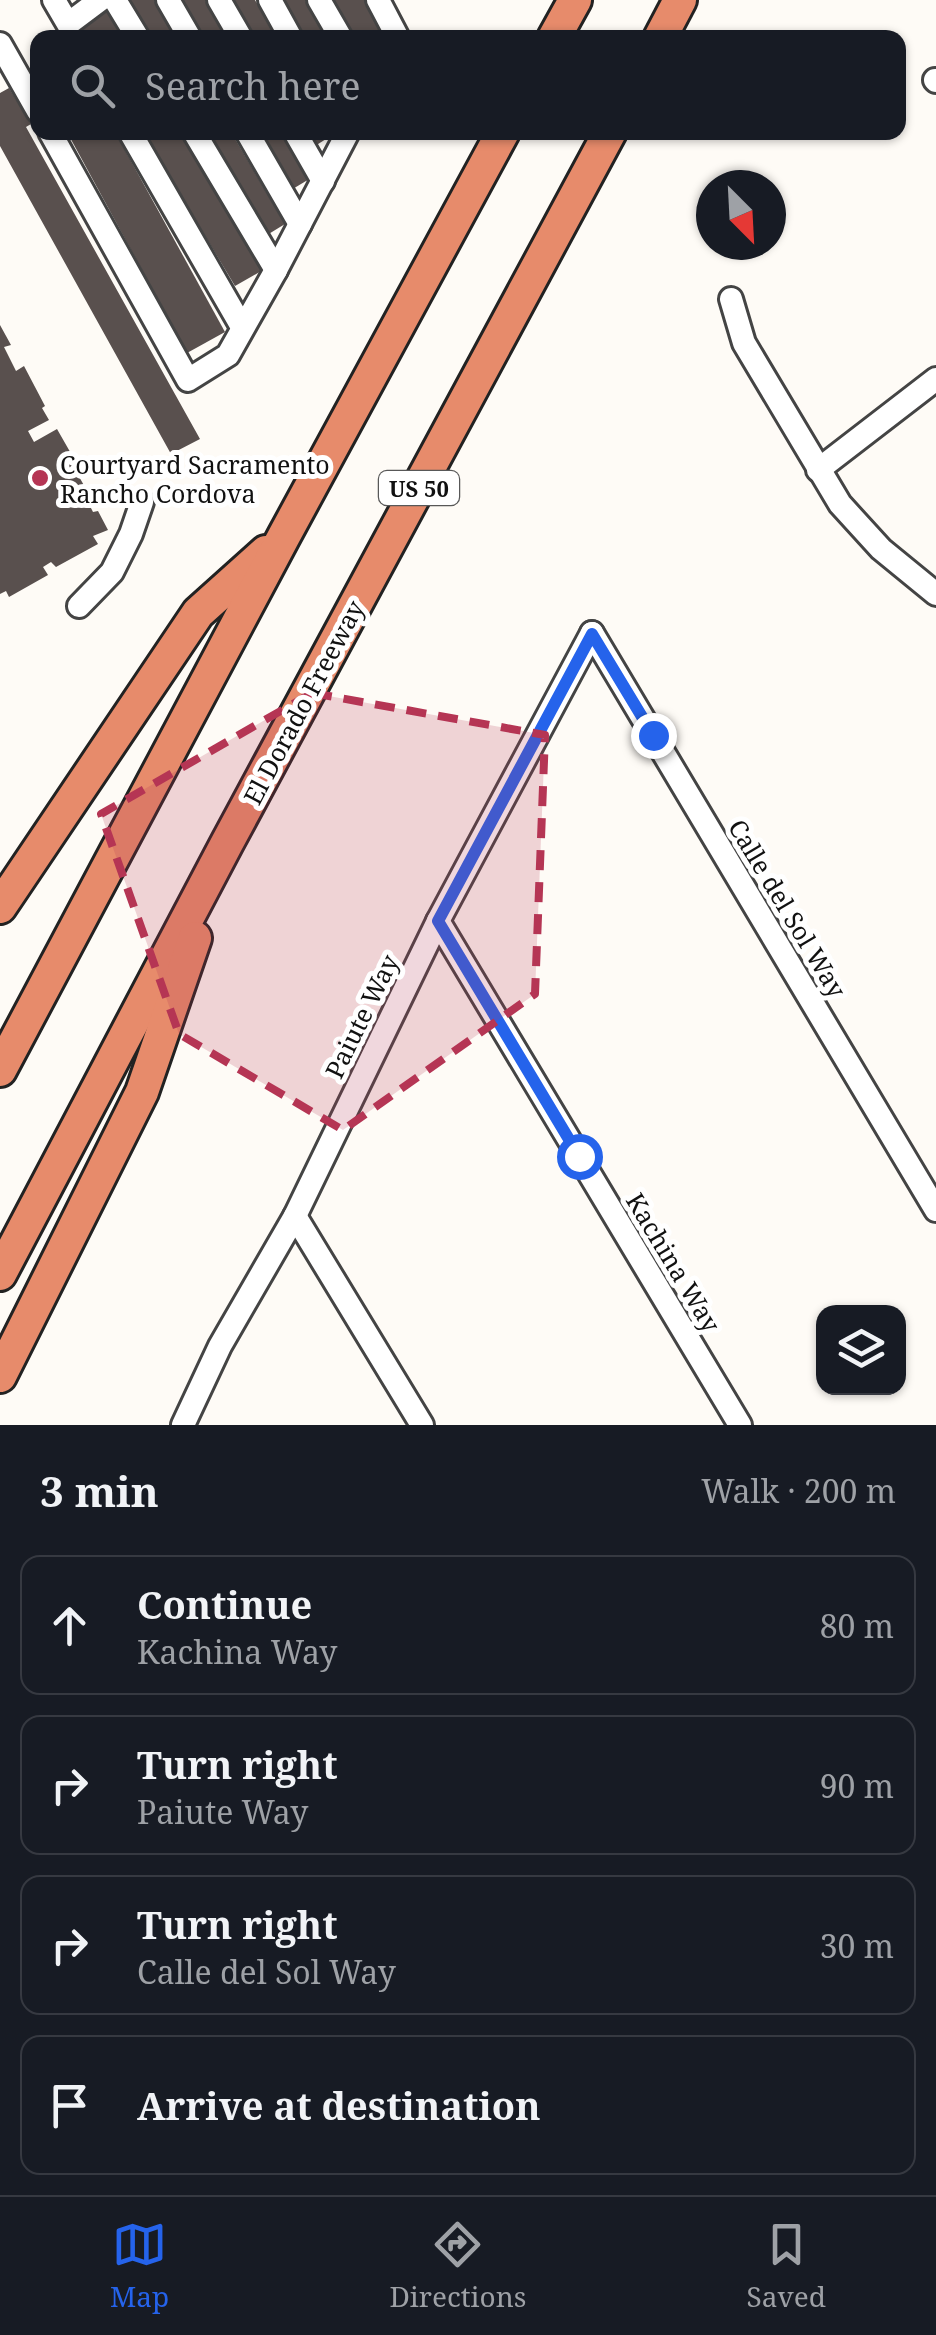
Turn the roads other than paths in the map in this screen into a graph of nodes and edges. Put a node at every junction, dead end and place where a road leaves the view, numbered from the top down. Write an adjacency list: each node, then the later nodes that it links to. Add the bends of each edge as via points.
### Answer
1 (54, 0): 11 (street)
2 (100, 0): 12 (street)
3 (115, 0): 13 (street)
4 (168, 0): 14 (street)
5 (219, 0): 15 (street)
6 (270, 0): 16 (street)
7 (320, 0): 17 (street)
8 (378, 0): 18 (street)
9 (575, 0): 19 (highway)
10 (680, 0): 20 (highway)
11 (71, 30)
12 (73, 30)
13 (133, 30)
14 (185, 30)
15 (236, 30)
16 (287, 30)
17 (337, 30)
18 (394, 30)
19 (558, 30)
20 (664, 30)
21 (0, 44): 22 (street)
22 (30, 97)
23 (54, 140): 35 (street, via 188,380 228,355)
24 (135, 140): 35 (street)
25 (199, 140): 33 (street)
26 (251, 140): 32 (street)
27 (299, 140): 31 (street)
28 (343, 140): 31 (street)
29 (499, 140): 39 (highway)
30 (606, 140): 43 (highway, El Dorado Freeway / US 50)
31 (322, 182): 32 (street)
32 (300, 224): 33 (street)
33 (276, 270): 35 (street)
34 (731, 299): 37 (street, via 744,343)
35 (242, 328)
36 (936, 379): 37 (street)
37 (818, 470): 40 (street, via 881,549)
38 (142, 502): 41 (street, via 112,572)
39 (284, 536): 44 (highway, via 198,613); 46 (highway)
40 (936, 594)
41 (79, 606)
42 (592, 634): 45 (street, Paiute Way); 47 (street, Calle del Sol Way)
43 (228, 843): 49 (highway, El Dorado Freeway / US 50); 50 (highway, via 142,1092)
44 (0, 908)
45 (438, 921): 48 (street, Paiute Way); 53 (street, Kachina Way)
46 (0, 1070)
47 (936, 1210)
48 (295, 1216): 51 (street, Paiute Way); 52 (street)
49 (0, 1274)
50 (0, 1376)
51 (183, 1425)
52 (422, 1425)
53 (740, 1425)

